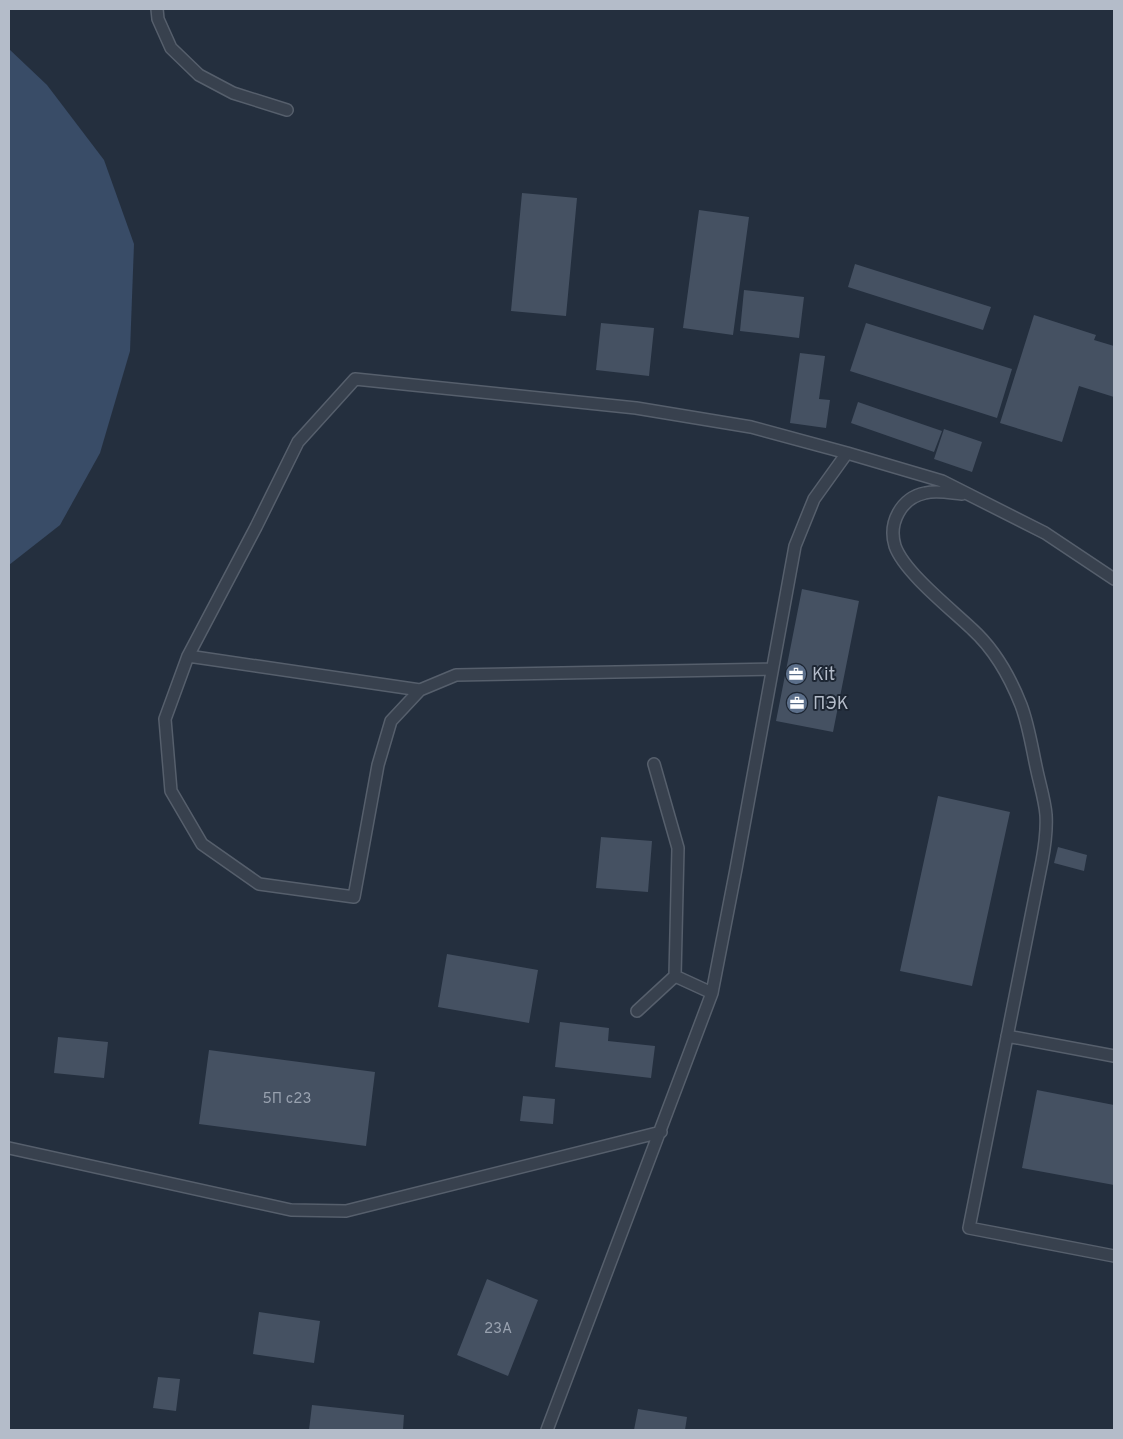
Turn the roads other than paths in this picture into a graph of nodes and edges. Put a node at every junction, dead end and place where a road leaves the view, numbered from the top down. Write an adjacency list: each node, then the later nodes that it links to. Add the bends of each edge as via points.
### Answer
1 (157, 9): 2 (lane, via 171,48 199,75 233,93)
2 (287, 110)
3 (847, 453): 4 (lane, via 942,481); 6 (lane, via 750,427 636,408 355,379 298,442); 7 (lane, via 814,499 795,546)
4 (971, 495): 5 (lane, via 1045,533); 13 (lane, via 937,491 911,498 895,519 893,534 896,547 915,575 992,650 1021,706 1028,733 1046,813 1046,834)
5 (1114, 579)
6 (188, 656): 8 (lane); 8 (lane, via 165,719 171,791 202,844 259,884 354,897 378,765 391,721)
7 (772, 669): 8 (lane, via 456,675); 11 (lane)
8 (420, 690)
9 (654, 764): 10 (lane, via 678,848)
10 (675, 976): 11 (lane); 12 (lane)
11 (712, 993): 15 (lane)
12 (637, 1011)
13 (1007, 1036): 14 (lane); 17 (lane, via 969,1228)
14 (1114, 1056)
15 (660, 1132): 16 (lane, via 346,1211 291,1210); 18 (lane)
16 (9, 1148)
17 (1114, 1256)
18 (547, 1430)

